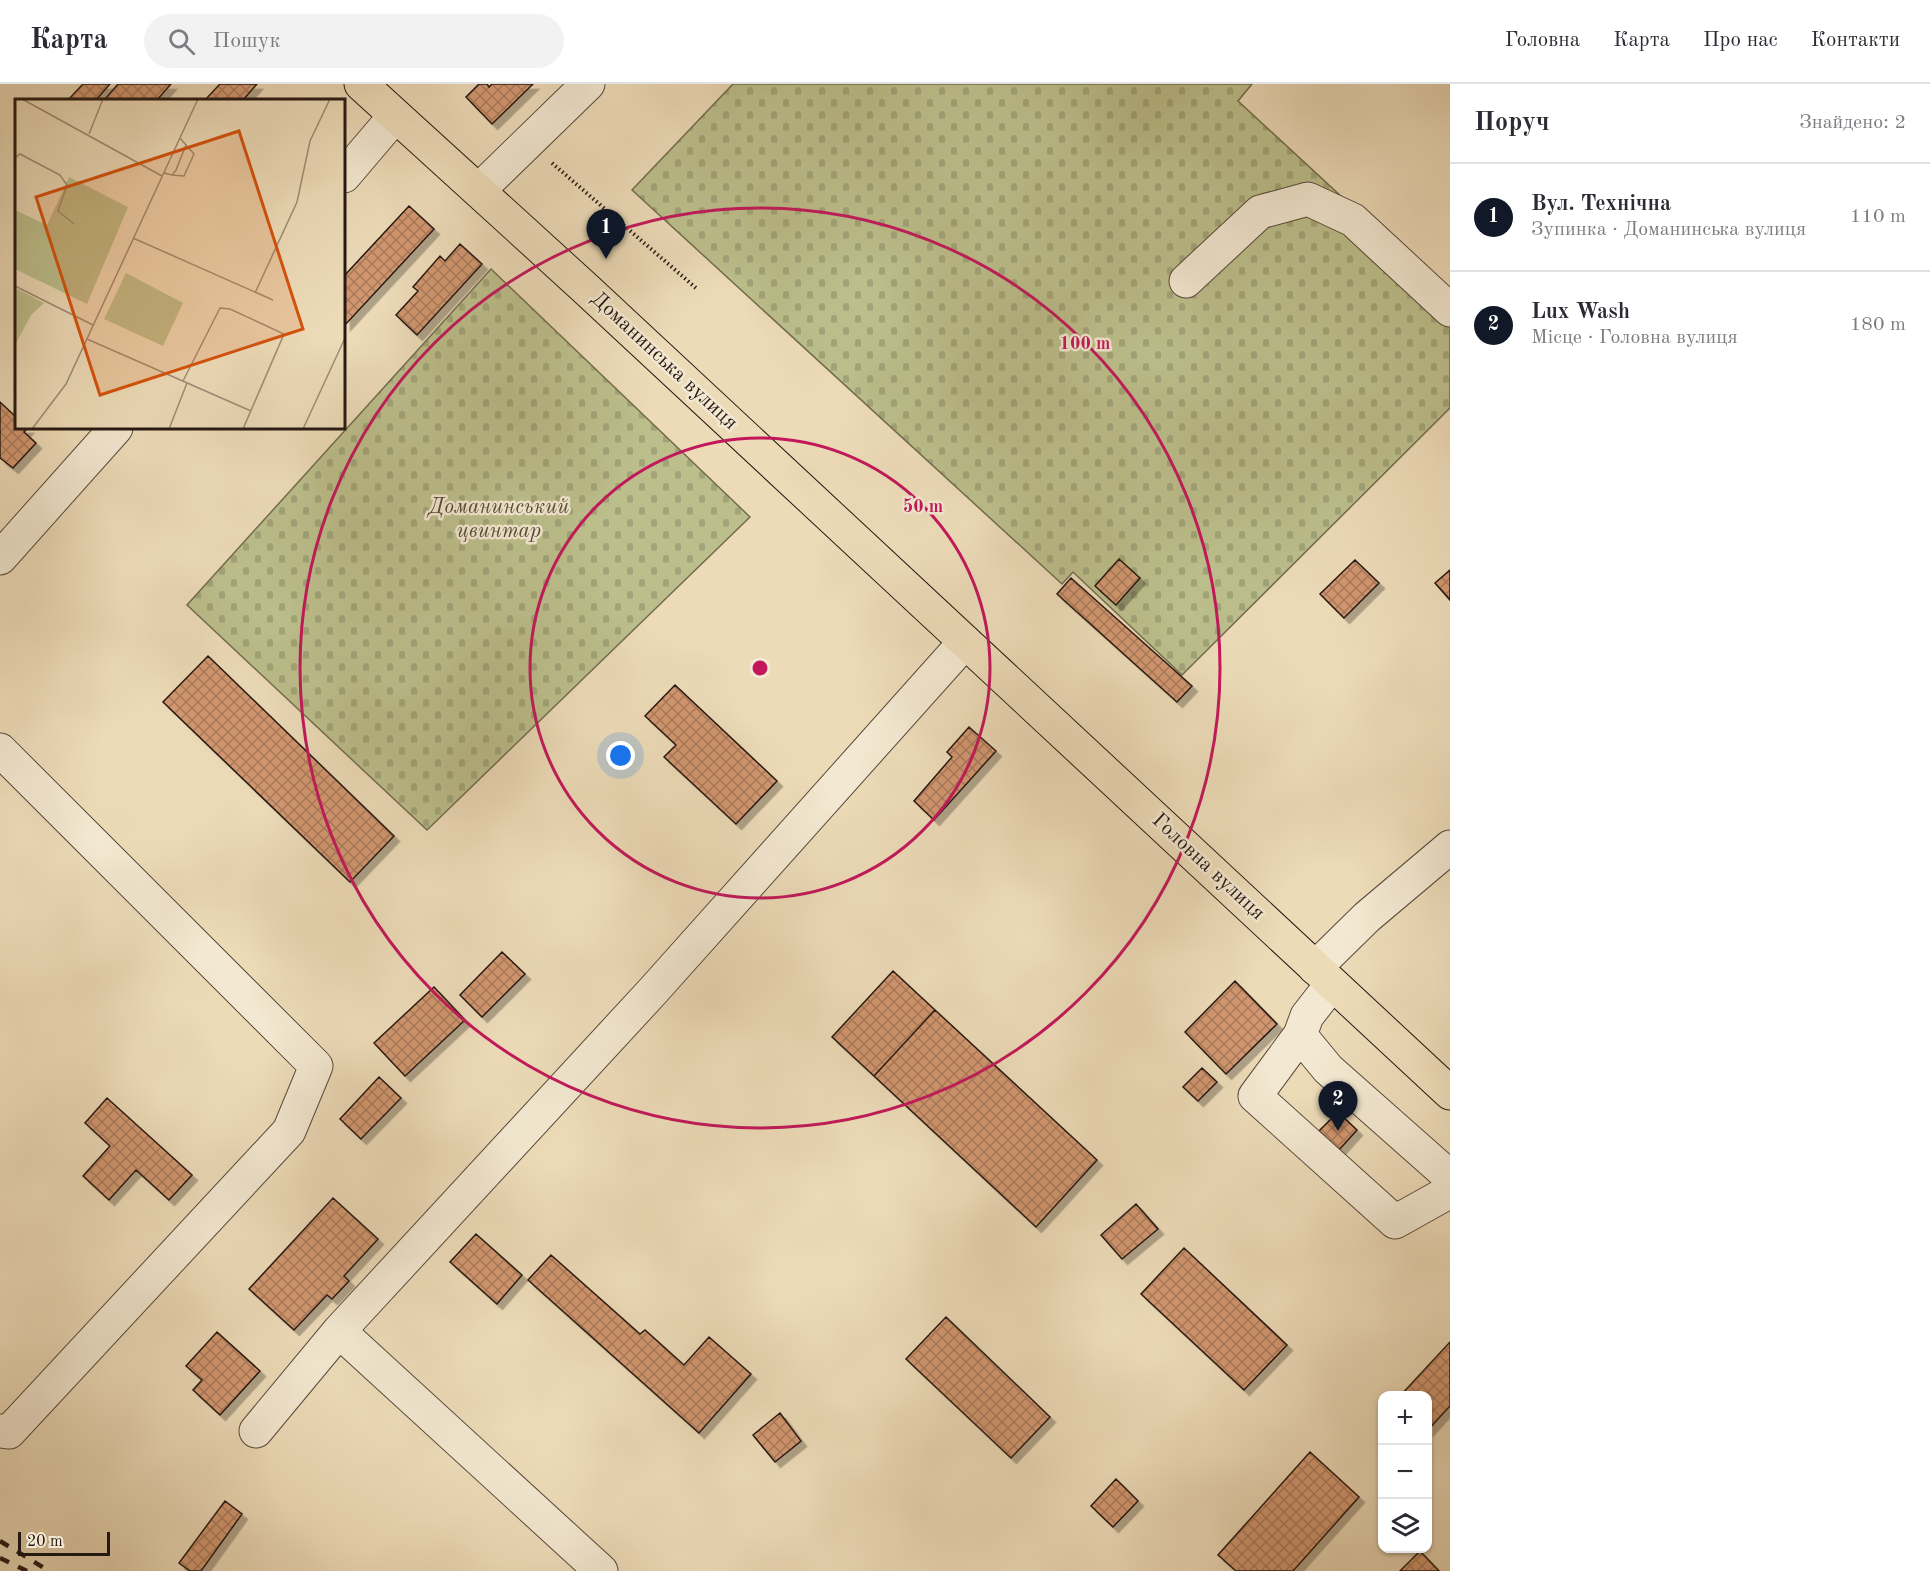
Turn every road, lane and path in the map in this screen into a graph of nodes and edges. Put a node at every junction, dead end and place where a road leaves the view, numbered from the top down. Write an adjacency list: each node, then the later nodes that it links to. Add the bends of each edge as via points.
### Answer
1 (361, 84): 3 (main road, Доманинська вулиця)
2 (588, 84): 4 (street)
3 (395, 116): 5 (street); 6 (main road, Доманинська вулиця)
4 (529, 142): 6 (street); 8 (path)
5 (345, 175)
6 (479, 190): 12 (main road, Доманинська вулиця)
7 (1186, 281): 9 (street, via 1260,212 1308,200 1353,220)
8 (696, 288)
9 (1450, 310)
10 (115, 429): 11 (street)
11 (0, 558)
12 (965, 642): 15 (main road, Головна вулиця); 20 (street, via 652,992)
13 (0, 750): 21 (street, via 316,1066 289,1131 9,1432)
14 (1450, 847): 15 (street, via 1367,916)
15 (1323, 976): 16 (street); 17 (main road, Головна вулиця)
16 (1300, 1035): 18 (street, via 1328,1069); 19 (street, via 1255,1096 1395,1222)
17 (1450, 1093)
18 (1450, 1177)
19 (1450, 1193)
20 (339, 1331): 22 (street); 23 (street)
21 (0, 1431)
22 (256, 1431)
23 (601, 1571)

